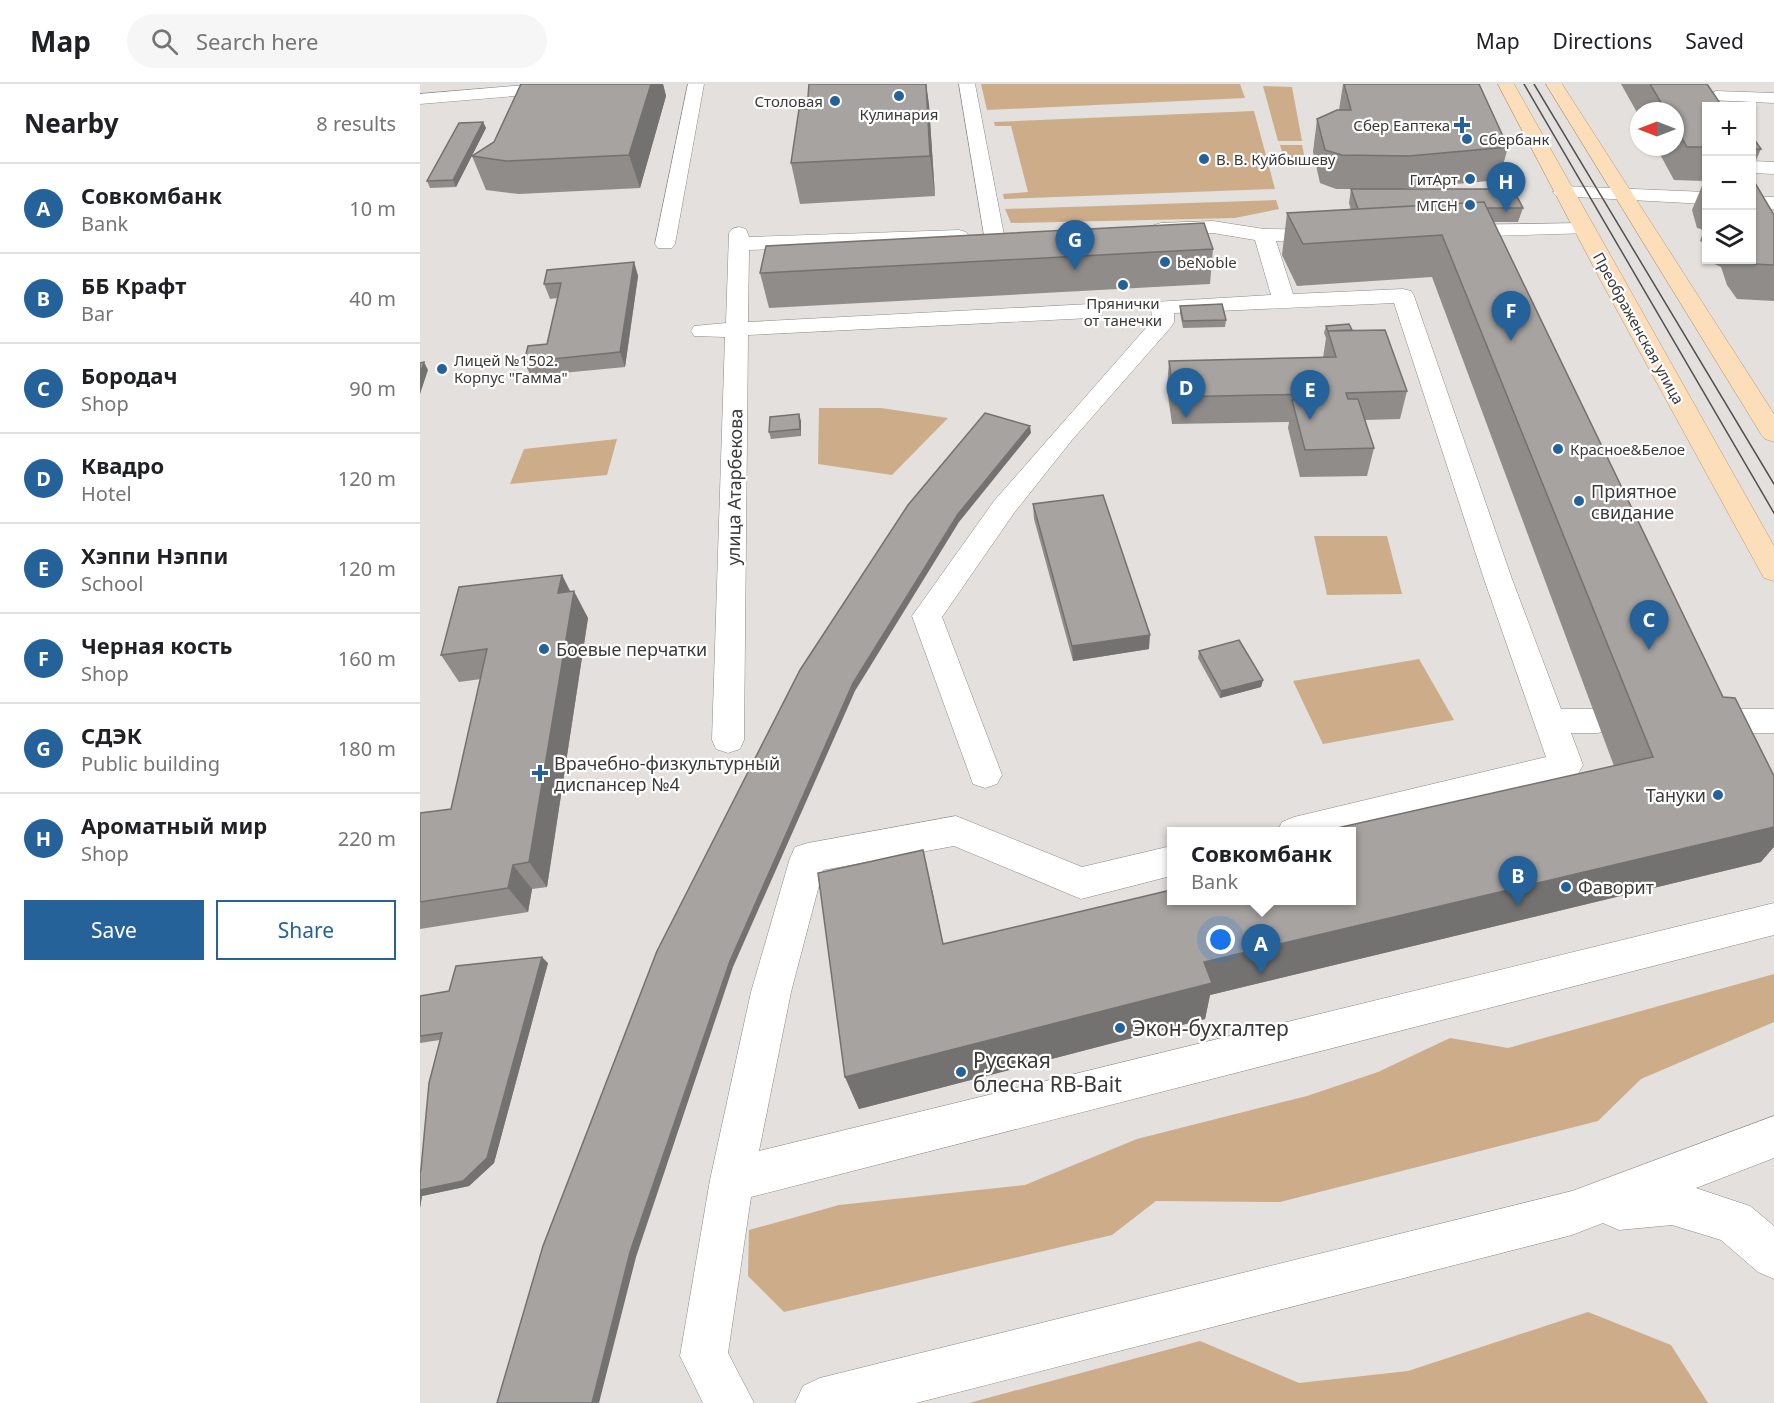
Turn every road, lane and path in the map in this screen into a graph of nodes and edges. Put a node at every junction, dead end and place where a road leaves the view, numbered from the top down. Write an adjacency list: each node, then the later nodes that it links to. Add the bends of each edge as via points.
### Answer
1 (598, 84): 8 (street)
2 (696, 84): 23 (street)
3 (967, 84): 21 (street)
4 (1506, 84): 11 (main road, Преображенская улица)
5 (1554, 84): 12 (main road)
6 (1716, 96): 7 (street)
7 (1774, 98)
8 (420, 99)
9 (1756, 167): 10 (street)
10 (1774, 168)
11 (1563, 192): 12 (street); 16 (main road, Преображенская улица)
12 (1620, 192): 13 (street); 28 (main road)
13 (1702, 198)
14 (1756, 202): 15 (street)
15 (1774, 203)
16 (1583, 229): 18 (street); 29 (main road, Преображенская улица)
17 (1144, 230): 22 (street, via 1213,227)
18 (1432, 232)
19 (1348, 233): 22 (street)
20 (1017, 234): 21 (street)
21 (994, 235): 26 (street, улица Атарбекова, via 739,239)
22 (1264, 235): 24 (street)
23 (665, 244)
24 (1284, 302): 30 (street, via 1403,296); 35 (street, via 1162,307 1163,322 1004,507 927,616)
25 (1090, 311): 26 (street)
26 (737, 328): 27 (street); 34 (street, улица Атарбекова)
27 (702, 331)
28 (1774, 434)
29 (1774, 571)
30 (1550, 721): 31 (street); 36 (street, via 1566,765)
31 (1598, 721)
32 (1686, 721): 33 (street)
33 (1774, 721)
34 (728, 740)
35 (985, 775)
36 (1310, 827)
37 (1167, 862): 40 (street, via 1081,883 956,831 808,858 771,992)
38 (1774, 920): 40 (street)
39 (1774, 1137): 41 (street)
40 (732, 1180): 43 (street, via 704,1356)
41 (1572, 1213): 42 (street, via 1672,1203 1734,1222); 44 (street)
42 (1774, 1256)
43 (729, 1403)
44 (820, 1403)

